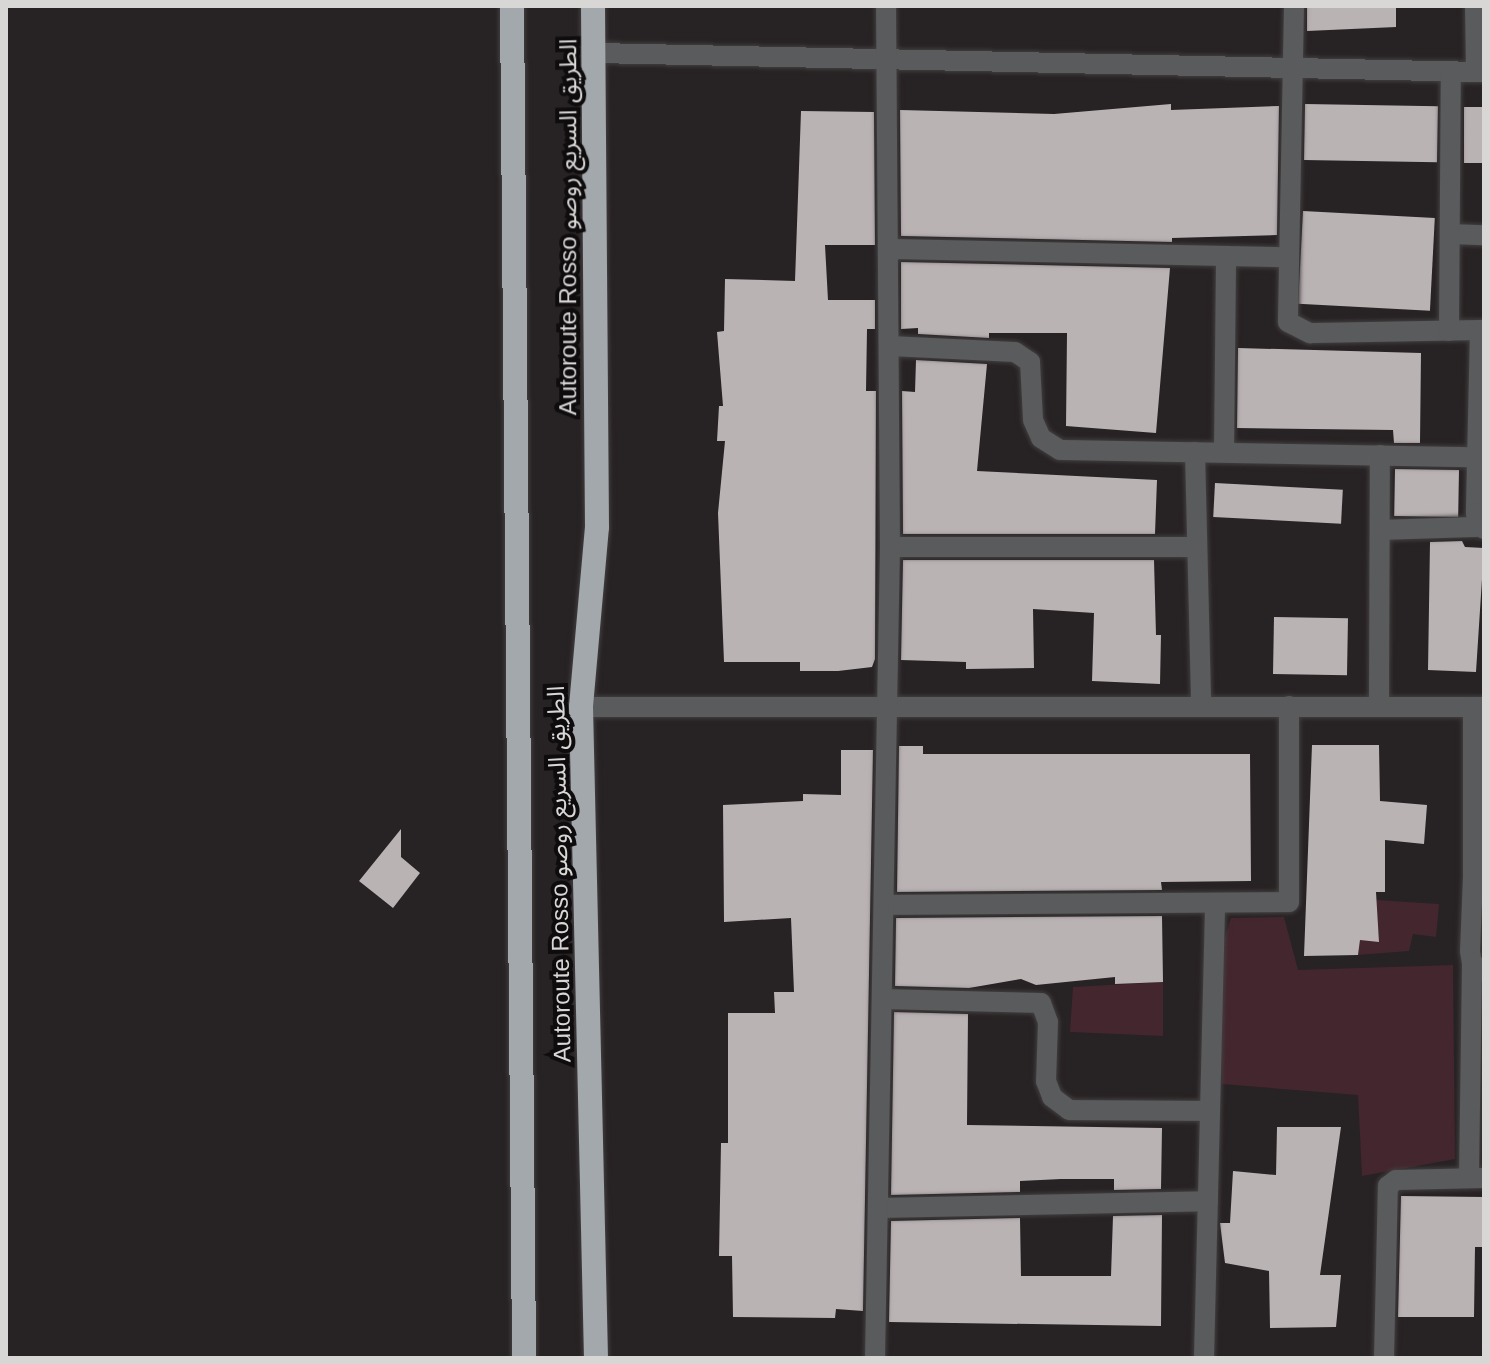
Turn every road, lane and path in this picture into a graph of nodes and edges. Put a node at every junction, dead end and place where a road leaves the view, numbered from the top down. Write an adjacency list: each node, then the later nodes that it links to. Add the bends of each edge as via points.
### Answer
1 (512, 6): 42 (highway, Autoroute Rosso الطريق السريع روصو)
2 (593, 6): 6 (highway, Autoroute Rosso الطريق السريع روصو)
3 (886, 6): 7 (street)
4 (1294, 6): 8 (street)
5 (1475, 6): 10 (street)
6 (596, 53): 7 (street); 31 (highway, Autoroute Rosso الطريق السريع روصو, via 597,527)
7 (886, 62): 8 (street); 13 (street)
8 (1296, 68): 9 (street); 15 (street)
9 (1451, 71): 10 (street); 11 (street)
10 (1480, 72)
11 (1450, 234): 12 (street); 17 (street)
12 (1484, 235)
13 (891, 249): 14 (street); 18 (street)
14 (1226, 256): 15 (street); 20 (street)
15 (1288, 257): 17 (street, via 1288,322 1310,333)
16 (1482, 330): 17 (street); 22 (street)
17 (1449, 331)
18 (890, 346): 19 (street, via 1015,352 1030,362 1033,420 1041,438 1060,450); 25 (street)
19 (1195, 452): 20 (street); 26 (street)
20 (1224, 452): 21 (street)
21 (1380, 455): 22 (street); 24 (street)
22 (1477, 457): 23 (street)
23 (1482, 528): 24 (street)
24 (1381, 530): 30 (street)
25 (890, 547): 26 (street); 27 (street)
26 (1197, 547): 28 (street)
27 (889, 706): 28 (street); 31 (street); 34 (street)
28 (1201, 706): 29 (street)
29 (1289, 706): 30 (street); 35 (street, via 1289,902)
30 (1379, 706): 32 (street)
31 (581, 707): 43 (highway, Autoroute Rosso الطريق السريع روصو)
32 (1479, 707): 33 (street)
33 (1478, 881): 36 (street)
34 (884, 905): 35 (street); 37 (street)
35 (1215, 905): 38 (street)
36 (1478, 968): 39 (street)
37 (882, 999): 38 (street, via 1041,1003 1048,1022 1046,1081 1052,1097 1069,1110); 41 (street)
38 (1210, 1111): 40 (street)
39 (1477, 1178): 46 (street, via 1396,1180 1388,1186)
40 (1208, 1201): 41 (street); 45 (street)
41 (878, 1208): 44 (street)
42 (524, 1358)
43 (596, 1358)
44 (875, 1358)
45 (1204, 1358)
46 (1384, 1358)

